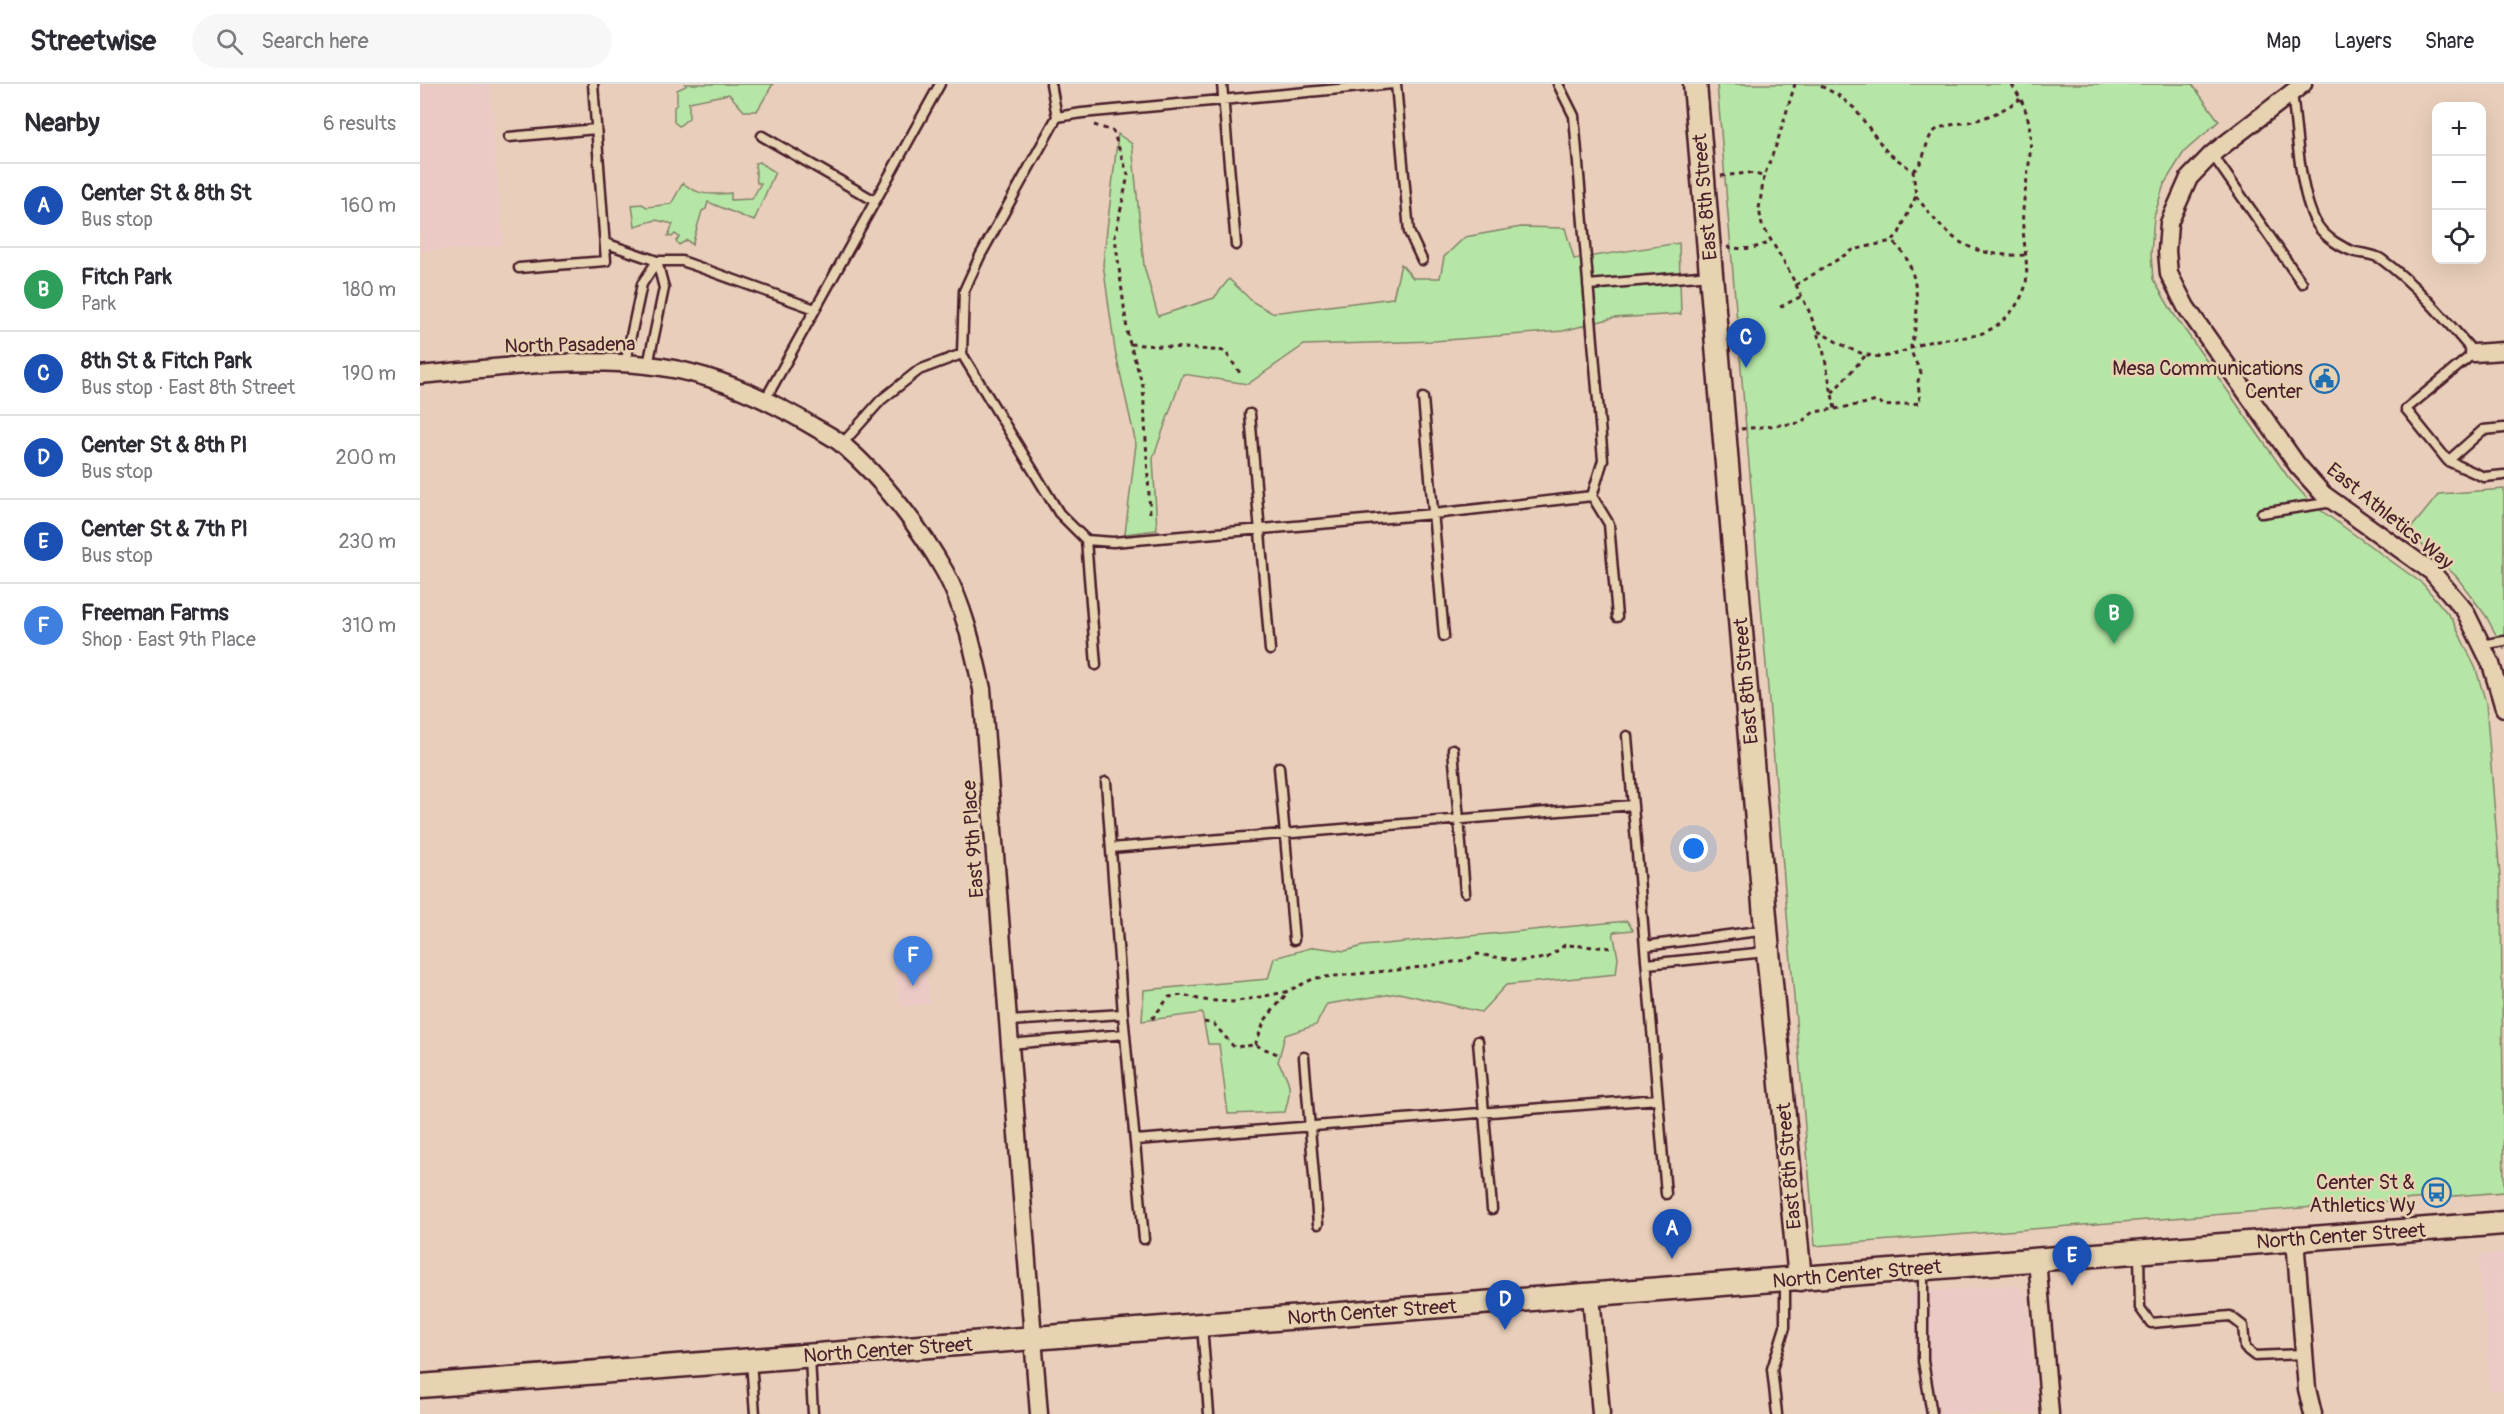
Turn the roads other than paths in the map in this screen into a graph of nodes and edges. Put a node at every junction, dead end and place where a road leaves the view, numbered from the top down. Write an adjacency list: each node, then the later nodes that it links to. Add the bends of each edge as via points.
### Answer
1 (593, 84): 11 (lane)
2 (940, 84): 15 (lane)
3 (1051, 84): 10 (lane)
4 (1222, 84): 9 (lane)
5 (1395, 84): 9 (lane); 18 (lane, via 1409,232)
6 (1557, 84): 23 (lane, via 1574,116)
7 (1695, 84): 21 (street, East 8th Street)
8 (2298, 88): 14 (street, East Athletics Way); 27 (lane, via 2302,170 2310,210 2319,228 2337,244 2379,257 2407,280)
9 (1223, 100): 10 (lane); 17 (lane)
10 (1057, 117): 26 (lane, via 964,291)
11 (596, 129): 13 (lane); 16 (lane)
12 (762, 136): 15 (lane)
13 (508, 137)
14 (2212, 154): 22 (lane); 40 (street, East Athletics Way, via 2189,178 2169,223 2169,274 2186,307 2298,466)
15 (875, 201): 24 (lane)
16 (605, 243): 19 (lane); 20 (lane, via 606,261)
17 (1236, 245)
18 (1422, 260)
19 (657, 261): 24 (lane, via 682,261); 28 (lane, via 642,284); 29 (lane, via 664,288)
20 (519, 268)
21 (1712, 275): 23 (lane); 62 (street, East 8th Street)
22 (2302, 283)
23 (1588, 285): 39 (lane, via 1603,460)
24 (815, 309): 32 (lane)
25 (2504, 351): 27 (street)
26 (962, 354): 36 (lane, via 919,370 881,400); 44 (lane, via 1059,513)
27 (2474, 354): 37 (lane, via 2406,409)
28 (625, 364): 29 (street, North Pasadena); 30 (street, North Pasadena, via 590,362)
29 (648, 365): 32 (street, North Pasadena, via 713,378)
30 (420, 375)
31 (1423, 398): 42 (lane)
32 (765, 400): 33 (street, North Pasadena)
33 (786, 409): 36 (street, East 9th Place)
34 (1250, 414): 43 (lane)
35 (2504, 429): 37 (lane, via 2482,430)
36 (842, 444): 66 (street, East 9th Place, via 909,518 945,573 968,625 982,689)
37 (2448, 461): 38 (lane, via 2484,477)
38 (2504, 475)
39 (1592, 496): 42 (lane); 45 (lane, via 1609,524)
40 (2334, 502): 41 (lane); 48 (street, East Athletics Way, via 2432,572 2465,611)
41 (2262, 513)
42 (1433, 514): 43 (lane); 46 (lane)
43 (1260, 529): 44 (lane, via 1113,542); 49 (lane)
44 (1086, 540): 50 (lane)
45 (1617, 617)
46 (1444, 636)
47 (2504, 642): 48 (lane)
48 (2482, 645): 51 (street, East Athletics Way)
49 (1270, 650)
50 (1096, 665)
51 (2504, 708)
52 (1627, 736): 56 (lane)
53 (1453, 749): 57 (lane)
54 (1280, 767): 58 (lane)
55 (1106, 782): 59 (lane)
56 (1633, 805): 57 (lane); 63 (lane)
57 (1459, 819): 58 (lane); 60 (lane)
58 (1285, 834): 59 (lane); 61 (lane)
59 (1111, 848): 65 (lane)
60 (1465, 892)
61 (1294, 940)
62 (1767, 941): 63 (lane); 64 (lane); 84 (street, East 8th Street)
63 (1645, 946): 64 (lane)
64 (1647, 964): 71 (lane)
65 (1123, 1014): 66 (lane); 67 (lane)
66 (1008, 1021): 69 (street, East 9th Place)
67 (1125, 1034): 69 (lane); 74 (lane)
68 (1478, 1041): 72 (lane)
69 (1009, 1044): 87 (street, East 9th Place)
70 (1304, 1056): 73 (lane)
71 (1658, 1098): 72 (lane); 75 (lane)
72 (1484, 1112): 73 (lane); 76 (lane)
73 (1310, 1126): 74 (lane); 78 (lane)
74 (1136, 1140): 79 (lane)
75 (1666, 1194)
76 (1492, 1209)
77 (2504, 1223): 80 (street, North Center Street)
78 (1318, 1224)
79 (1144, 1239)
80 (2295, 1239): 81 (street, North Center Street); 88 (street)
81 (2139, 1251): 82 (street, North Center Street); 88 (lane, via 2140,1308 2151,1323 2230,1316 2243,1326 2245,1348 2254,1356)
82 (2037, 1259): 83 (street, North Center Street); 99 (street)
83 (1923, 1268): 84 (street, North Center Street); 98 (lane, via 1923,1352)
84 (1792, 1279): 85 (street, North Center Street); 97 (lane, via 1785,1327 1772,1369)
85 (1591, 1295): 86 (street, North Center Street); 96 (street)
86 (1202, 1326): 87 (street, North Center Street); 95 (lane)
87 (1032, 1339): 89 (street, North Center Street); 94 (street, East 9th Place)
88 (2304, 1354): 100 (street)
89 (810, 1356): 90 (street, North Center Street); 93 (lane)
90 (751, 1360): 91 (street, North Center Street); 92 (lane)
91 (420, 1386)
92 (755, 1414)
93 (813, 1414)
94 (1039, 1414)
95 (1209, 1414)
96 (1601, 1414)
97 (1777, 1414)
98 (1932, 1414)
99 (2050, 1414)
100 (2313, 1414)

